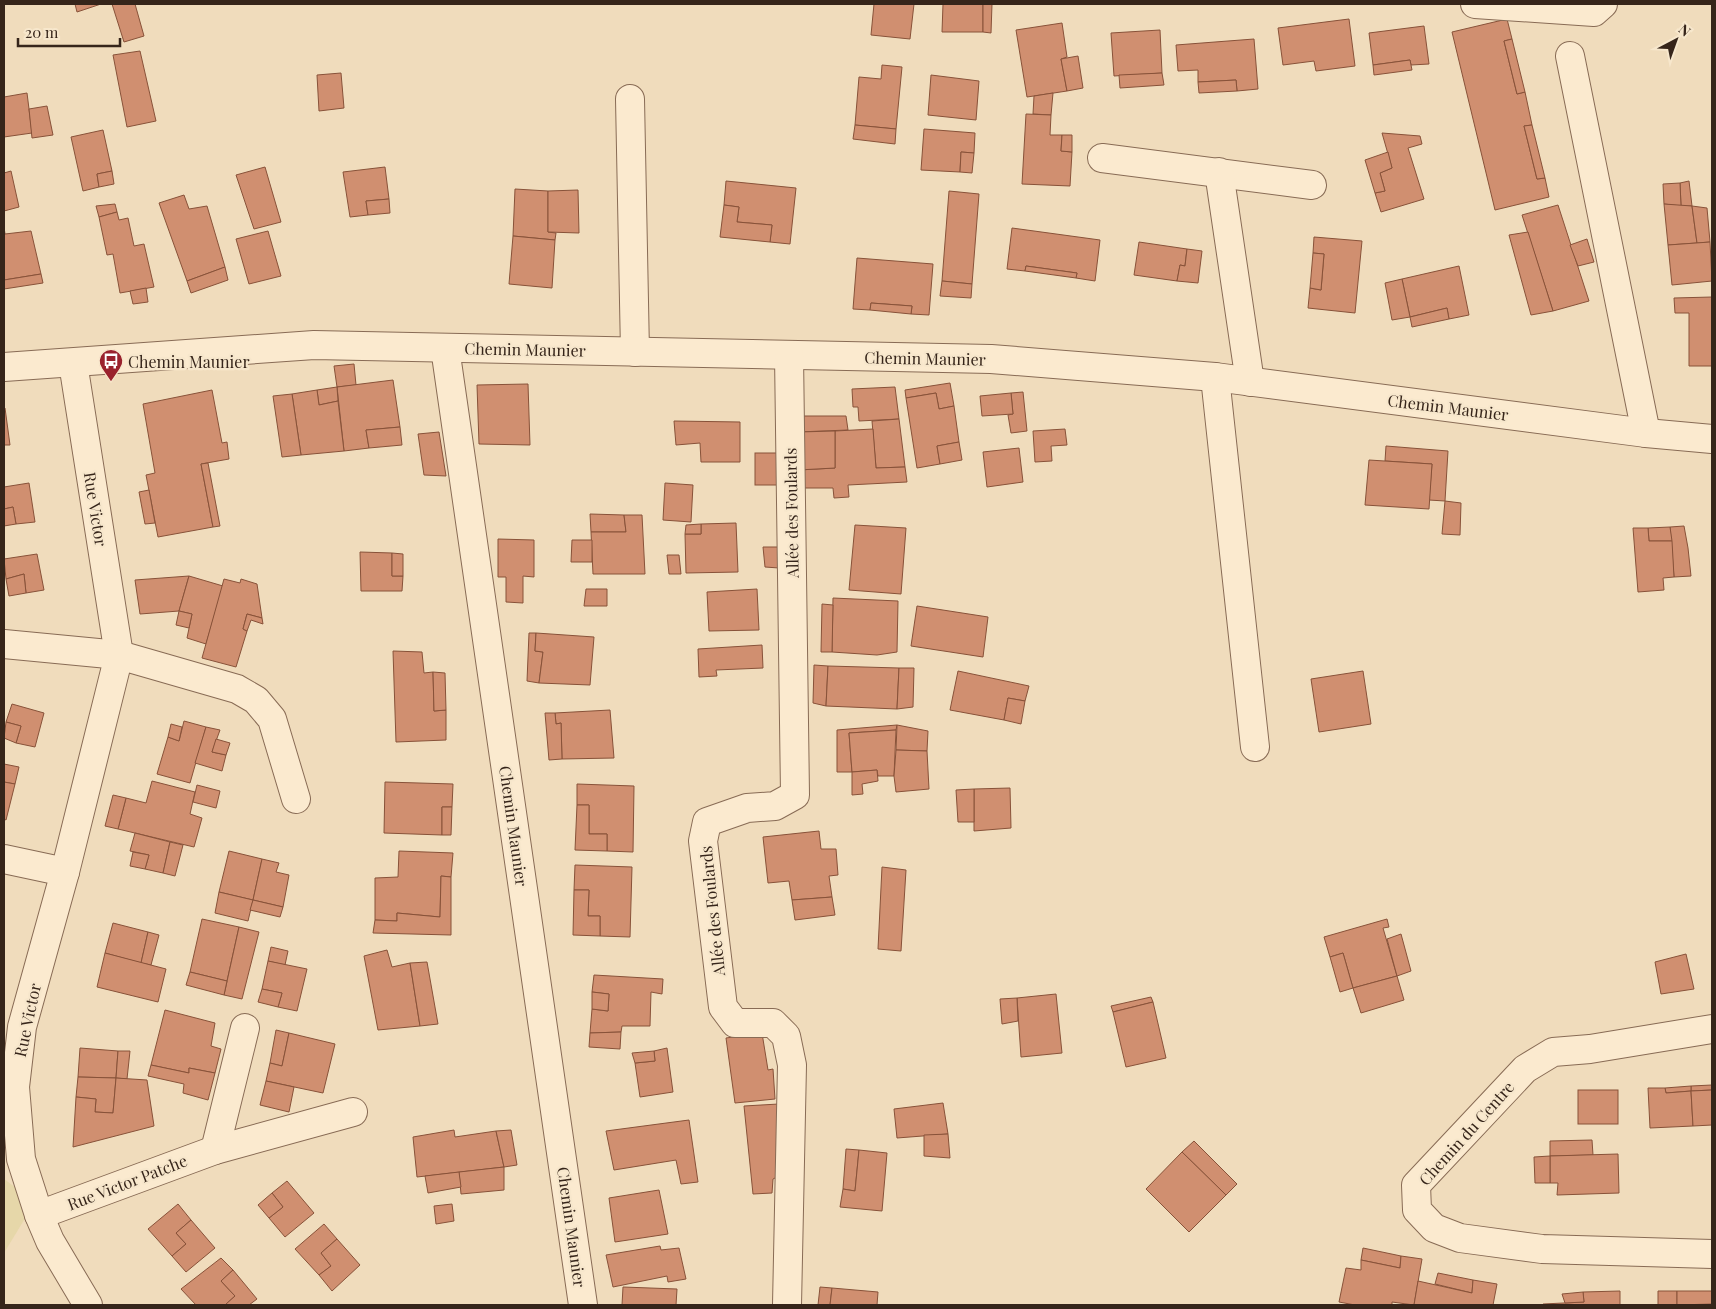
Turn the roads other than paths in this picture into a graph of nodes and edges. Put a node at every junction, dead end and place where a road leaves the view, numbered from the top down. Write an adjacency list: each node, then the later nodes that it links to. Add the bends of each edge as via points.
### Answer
1 (1475, 4): 2 (street, via 1594,12)
2 (1604, 4)
3 (1570, 56): 15 (street)
4 (630, 99): 9 (street)
5 (1102, 158): 6 (street)
6 (1219, 172): 7 (street); 14 (street)
7 (1312, 185)
8 (445, 348): 9 (street, Chemin Maunier); 11 (street, Chemin Maunier, via 314,345); 31 (street, Chemin Maunier)
9 (634, 352): 10 (street, Chemin Maunier)
10 (789, 355): 13 (street, Chemin Maunier, via 991,359); 32 (street, Allée des Foulards, via 795,795 776,806 747,808 707,822 703,841 723,1008 735,1023 773,1023 786,1036 792,1065)
11 (73, 363): 12 (street, Chemin Maunier); 18 (street, Rue Victor)
12 (4, 367)
13 (1215, 378): 14 (street, Chemin Maunier); 19 (street)
14 (1250, 382): 15 (street, Chemin Maunier)
15 (1646, 433): 16 (street, Chemin Maunier)
16 (1712, 439)
17 (4, 644): 18 (street)
18 (119, 654): 20 (street, via 237,689 256,700 272,720); 22 (street, Rue Victor)
19 (1255, 747)
20 (296, 798)
21 (4, 859): 22 (street)
22 (64, 872): 27 (street, Rue Victor, via 22,1027 15,1087)
23 (245, 1028): 26 (street)
24 (1712, 1030): 29 (street, Chemin du Centre, via 1553,1052 1525,1069 1416,1185 1417,1210 1434,1228 1460,1238 1542,1249)
25 (353, 1112): 26 (street, Rue Victor Patche)
26 (215, 1150): 28 (street, Rue Victor Patche)
27 (12, 1164): 28 (street, Rue Victor)
28 (39, 1215): 30 (street, Rue Victor, via 50,1241)
29 (1712, 1254)
30 (88, 1305)
31 (583, 1305)
32 (787, 1305)

